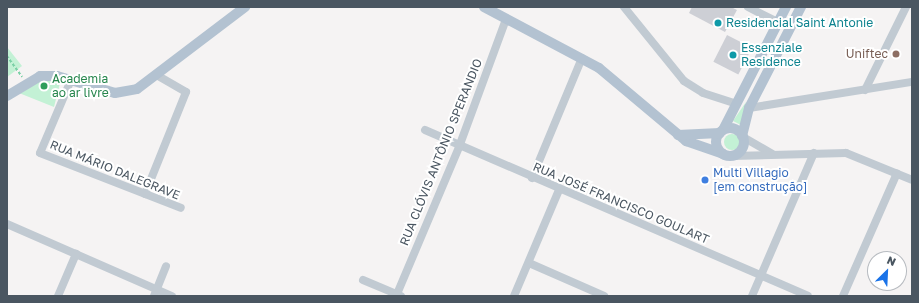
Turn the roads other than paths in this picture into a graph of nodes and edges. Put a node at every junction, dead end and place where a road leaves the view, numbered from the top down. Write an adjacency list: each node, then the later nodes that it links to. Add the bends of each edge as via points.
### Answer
1 (245, 7): 13 (main road)
2 (484, 7): 8 (main road)
3 (624, 7): 18 (street, via 684,81 703,93)
4 (748, 7): 9 (street)
5 (786, 7): 9 (main road)
6 (801, 7): 11 (main road)
7 (906, 7): 16 (street)
8 (506, 19): 12 (main road); 24 (street, RUA CLÓVIS ANTÔNIO SPERANDIO)
9 (778, 22): 10 (main road)
10 (768, 41): 11 (main road); 18 (main road)
11 (780, 47): 19 (main road)
12 (582, 58): 22 (main road, via 618,82); 29 (street)
13 (156, 75): 14 (main road, via 126,92 102,91); 32 (street, via 186,92)
14 (71, 80): 17 (main road, via 40,76 26,82); 32 (street, RUA MÁRIO DALEGRAVE, via 40,153)
15 (912, 82): 16 (street)
16 (865, 90): 19 (street)
17 (7, 96)
18 (736, 104): 21 (main road)
19 (749, 108): 23 (main road)
20 (425, 130): 24 (street, RUA JOSÉ FRANCISCO GOULART)
21 (722, 131): 22 (main road); 23 (main road, via 732,129); 27 (main road, via 716,144)
22 (678, 135): 27 (main road, via 702,149)
23 (742, 136): 26 (street); 27 (main road, via 743,147)
24 (459, 147): 29 (street, RUA JOSÉ FRANCISCO GOULART); 41 (street, RUA CLÓVIS ANTÔNIO SPERANDIO)
25 (814, 152): 26 (street); 28 (street, via 846,153); 38 (street)
26 (773, 154): 27 (street, via 752,158)
27 (728, 155)
28 (897, 173): 30 (street); 48 (street)
29 (532, 178): 31 (street, RUA JOSÉ FRANCISCO GOULART)
30 (912, 180)
31 (559, 190): 36 (street); 38 (street, RUA JOSÉ FRANCISCO GOULART)
32 (145, 194): 33 (street, RUA MÁRIO DALEGRAVE)
33 (181, 208)
34 (7, 224): 35 (street)
35 (76, 254): 40 (street); 42 (street)
36 (529, 262): 44 (street); 45 (street)
37 (166, 266): 40 (street)
38 (761, 276): 46 (street); 47 (street, RUA JOSÉ FRANCISCO GOULART)
39 (363, 280): 41 (street)
40 (156, 293): 43 (street)
41 (399, 295)
42 (58, 296)
43 (172, 296)
44 (514, 296)
45 (604, 296)
46 (752, 296)
47 (808, 296)
48 (843, 296)

